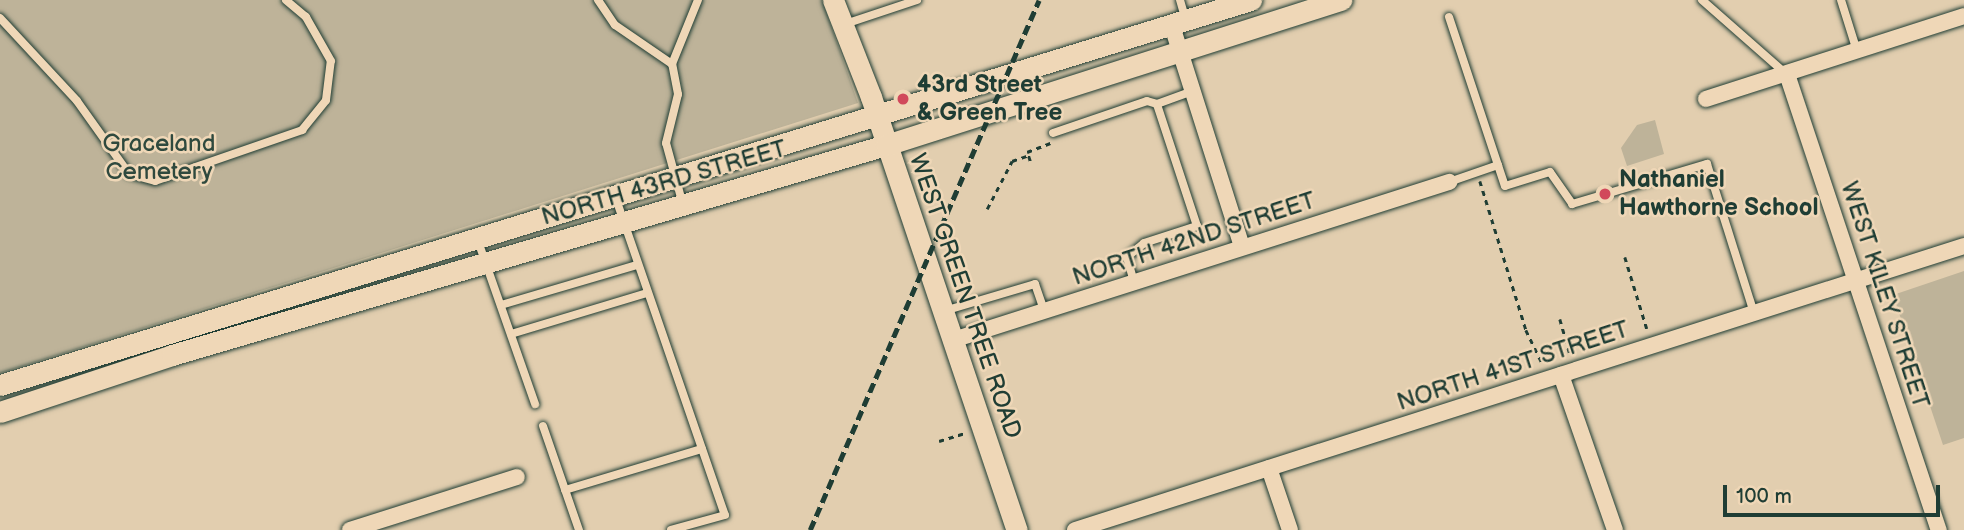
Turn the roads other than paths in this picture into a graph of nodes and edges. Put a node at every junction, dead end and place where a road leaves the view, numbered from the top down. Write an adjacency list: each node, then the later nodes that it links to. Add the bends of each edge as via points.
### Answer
1 (286, 0): 13 (lane, via 306,17 331,61 326,100 302,130 155,181 129,174 77,101)
2 (598, 0): 19 (lane, via 615,25)
3 (698, 0): 19 (lane)
4 (833, 0): 16 (main road, WEST GREEN TREE ROAD)
5 (917, 0): 16 (lane)
6 (1180, 0): 15 (lane)
7 (1251, 0): 15 (main road, NORTH 43RD STREET)
8 (1341, 0): 11 (main road, NORTH 43RD STREET)
9 (1702, 0): 20 (lane)
10 (1841, 0): 18 (lane)
11 (1316, 4): 17 (main road, NORTH 43RD STREET)
12 (1964, 16): 18 (street)
13 (0, 18)
14 (1449, 18): 27 (lane)
15 (1179, 23): 17 (street); 24 (main road, NORTH 43RD STREET)
16 (842, 25): 24 (main road, WEST GREEN TREE ROAD)
17 (1180, 51): 21 (street); 26 (main road, NORTH 43RD STREET)
18 (1857, 51): 20 (street)
19 (672, 64): 28 (lane, via 678,94 666,143)
20 (1787, 74): 22 (street); 38 (street, WEST KILEY STREET)
21 (1193, 91): 23 (lane); 35 (street)
22 (1706, 99)
23 (1157, 104): 25 (lane, via 1147,101); 39 (lane, via 1197,226 1144,243 1127,257)
24 (878, 118): 26 (main road, WEST GREEN TREE ROAD); 28 (main road, NORTH 43RD STREET)
25 (1053, 132)
26 (886, 145): 31 (main road, NORTH 43RD STREET); 43 (main road, WEST GREEN TREE ROAD)
27 (1498, 165): 29 (lane); 44 (lane, via 1505,186 1550,172 1572,204 1707,164)
28 (676, 178): 30 (main road, NORTH 43RD STREET); 31 (lane)
29 (1449, 182): 35 (street, NORTH 42ND STREET)
30 (615, 196): 32 (lane); 33 (main road, NORTH 43RD STREET)
31 (683, 205): 32 (main road, NORTH 43RD STREET)
32 (622, 223): 36 (main road, NORTH 43RD STREET); 37 (lane)
33 (477, 238): 36 (lane); 45 (main road, NORTH 43RD STREET)
34 (1964, 246): 38 (street, NORTH 41ST STREET)
35 (1242, 247): 39 (street, NORTH 42ND STREET)
36 (486, 263): 41 (lane); 48 (main road, NORTH 43RD STREET)
37 (637, 265): 40 (lane); 41 (lane)
38 (1856, 281): 44 (street, NORTH 41ST STREET); 65 (street, WEST KILEY STREET)
39 (1134, 282): 42 (street, NORTH 42ND STREET)
40 (647, 293): 46 (lane); 54 (lane)
41 (500, 305): 46 (lane)
42 (1044, 310): 43 (lane, via 1035,284); 47 (street, NORTH 42ND STREET)
43 (943, 312): 47 (main road, WEST GREEN TREE ROAD)
44 (1754, 313): 49 (street, NORTH 41ST STREET)
45 (165, 334): 48 (lane); 50 (main road, NORTH 43RD STREET)
46 (510, 334): 51 (lane)
47 (953, 340): 61 (main road, WEST GREEN TREE ROAD)
48 (172, 355): 52 (main road, NORTH 43RD STREET)
49 (1561, 375): 55 (street, NORTH 41ST STREET); 64 (street)
50 (0, 385)
51 (535, 404)
52 (0, 412)
53 (543, 426): 57 (lane)
54 (702, 449): 57 (lane); 60 (lane, via 725,515)
55 (1269, 468): 62 (street, NORTH 41ST STREET); 63 (street)
56 (517, 477): 58 (street)
57 (565, 490): 59 (lane)
58 (349, 530)
59 (579, 530)
60 (671, 530)
61 (1017, 530)
62 (1075, 530)
63 (1290, 530)
64 (1615, 530)
65 (1939, 530)

